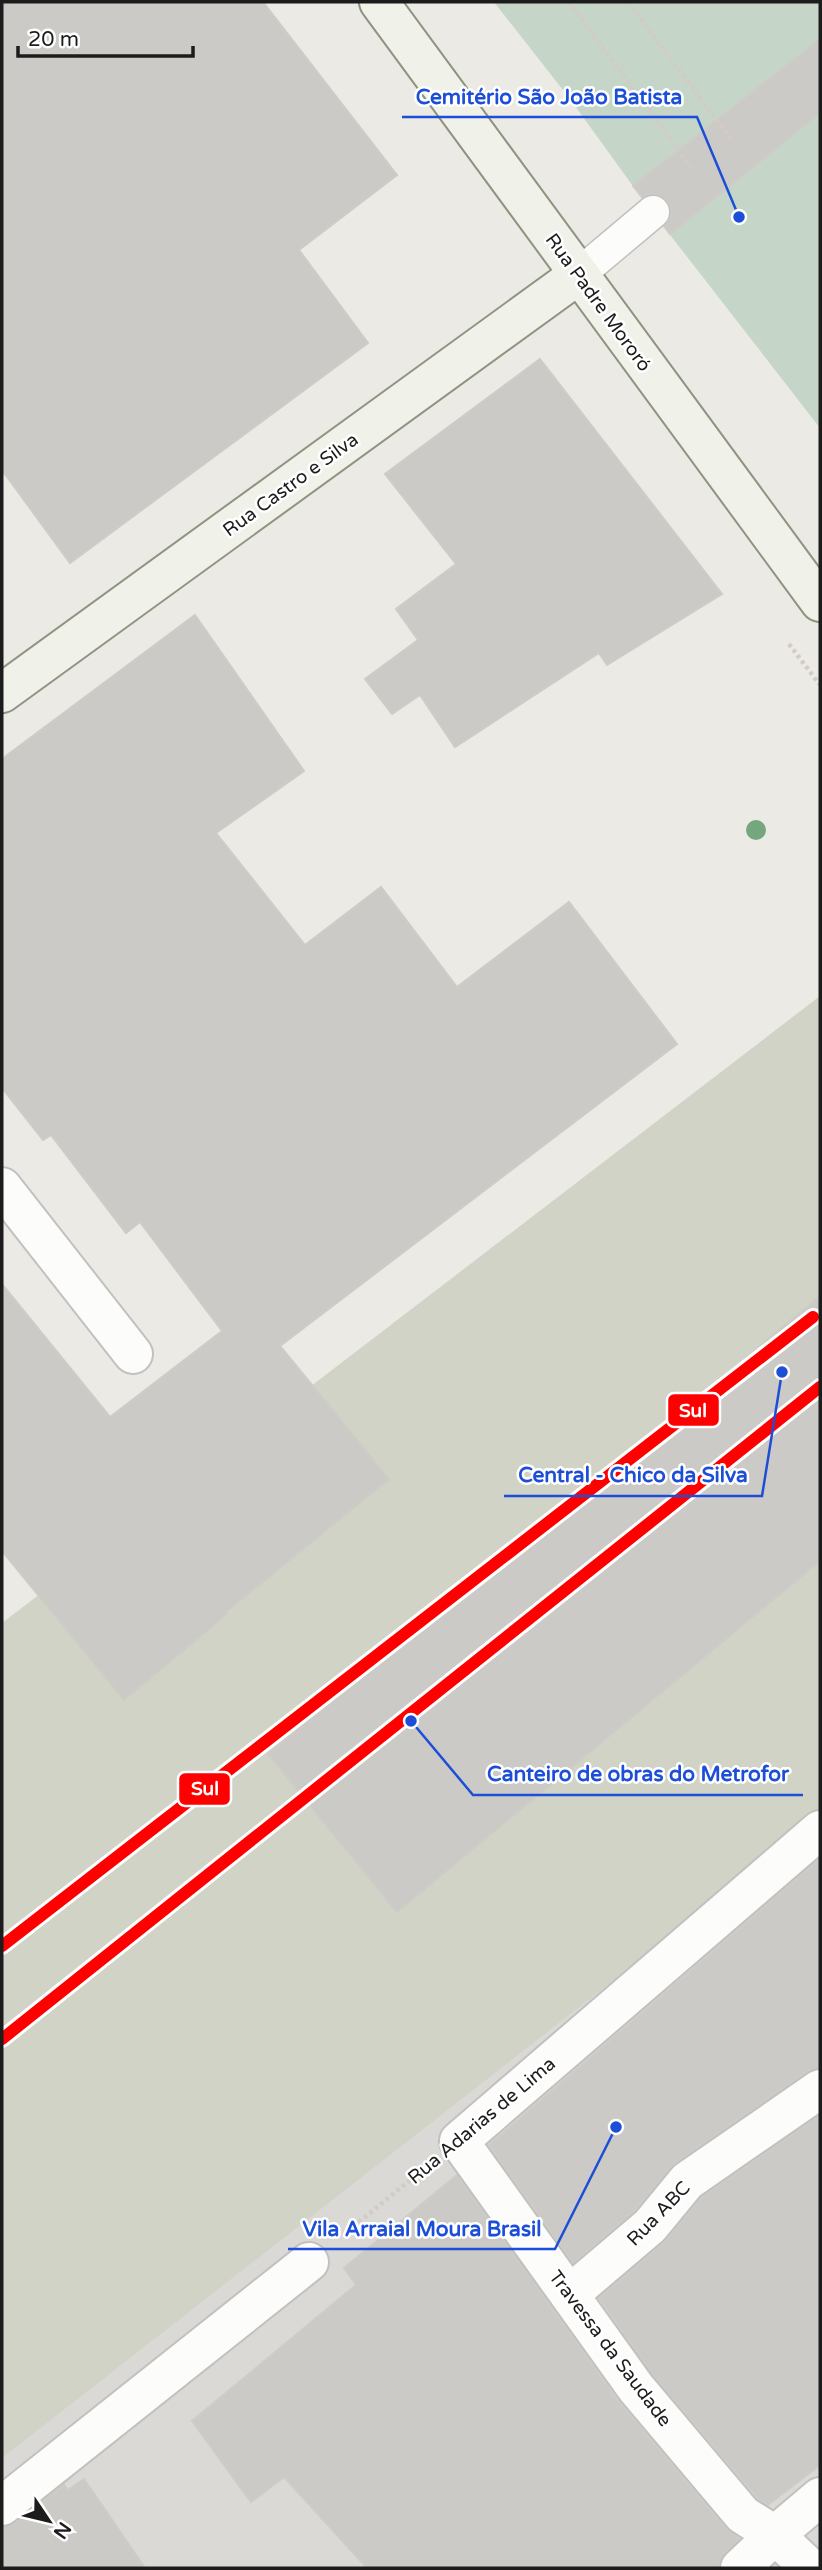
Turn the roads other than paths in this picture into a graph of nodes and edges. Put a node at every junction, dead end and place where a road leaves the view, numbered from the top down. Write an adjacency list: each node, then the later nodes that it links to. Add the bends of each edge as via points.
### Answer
1 (379, 2): 3 (street, Rua Padre Mororó)
2 (653, 212): 3 (lane)
3 (578, 275): 4 (street, Rua Padre Mororó); 5 (street, Rua Castro e Silva)
4 (820, 602)
5 (2, 694)
6 (2, 1187): 7 (street)
7 (134, 1354)
8 (820, 1830): 10 (street, Rua Adarias de Lima)
9 (820, 2089): 12 (street, Rua ABC, via 687,2181 650,2226)
10 (459, 2141): 12 (street, Travessa da Saudade)
11 (309, 2262): 14 (street)
12 (570, 2294): 15 (street, Travessa da Saudade, via 636,2388 743,2515)
13 (820, 2497): 15 (street)
14 (2, 2506)
15 (775, 2535): 16 (street); 17 (street, Travessa da Saudade)
16 (740, 2568)
17 (810, 2568)

